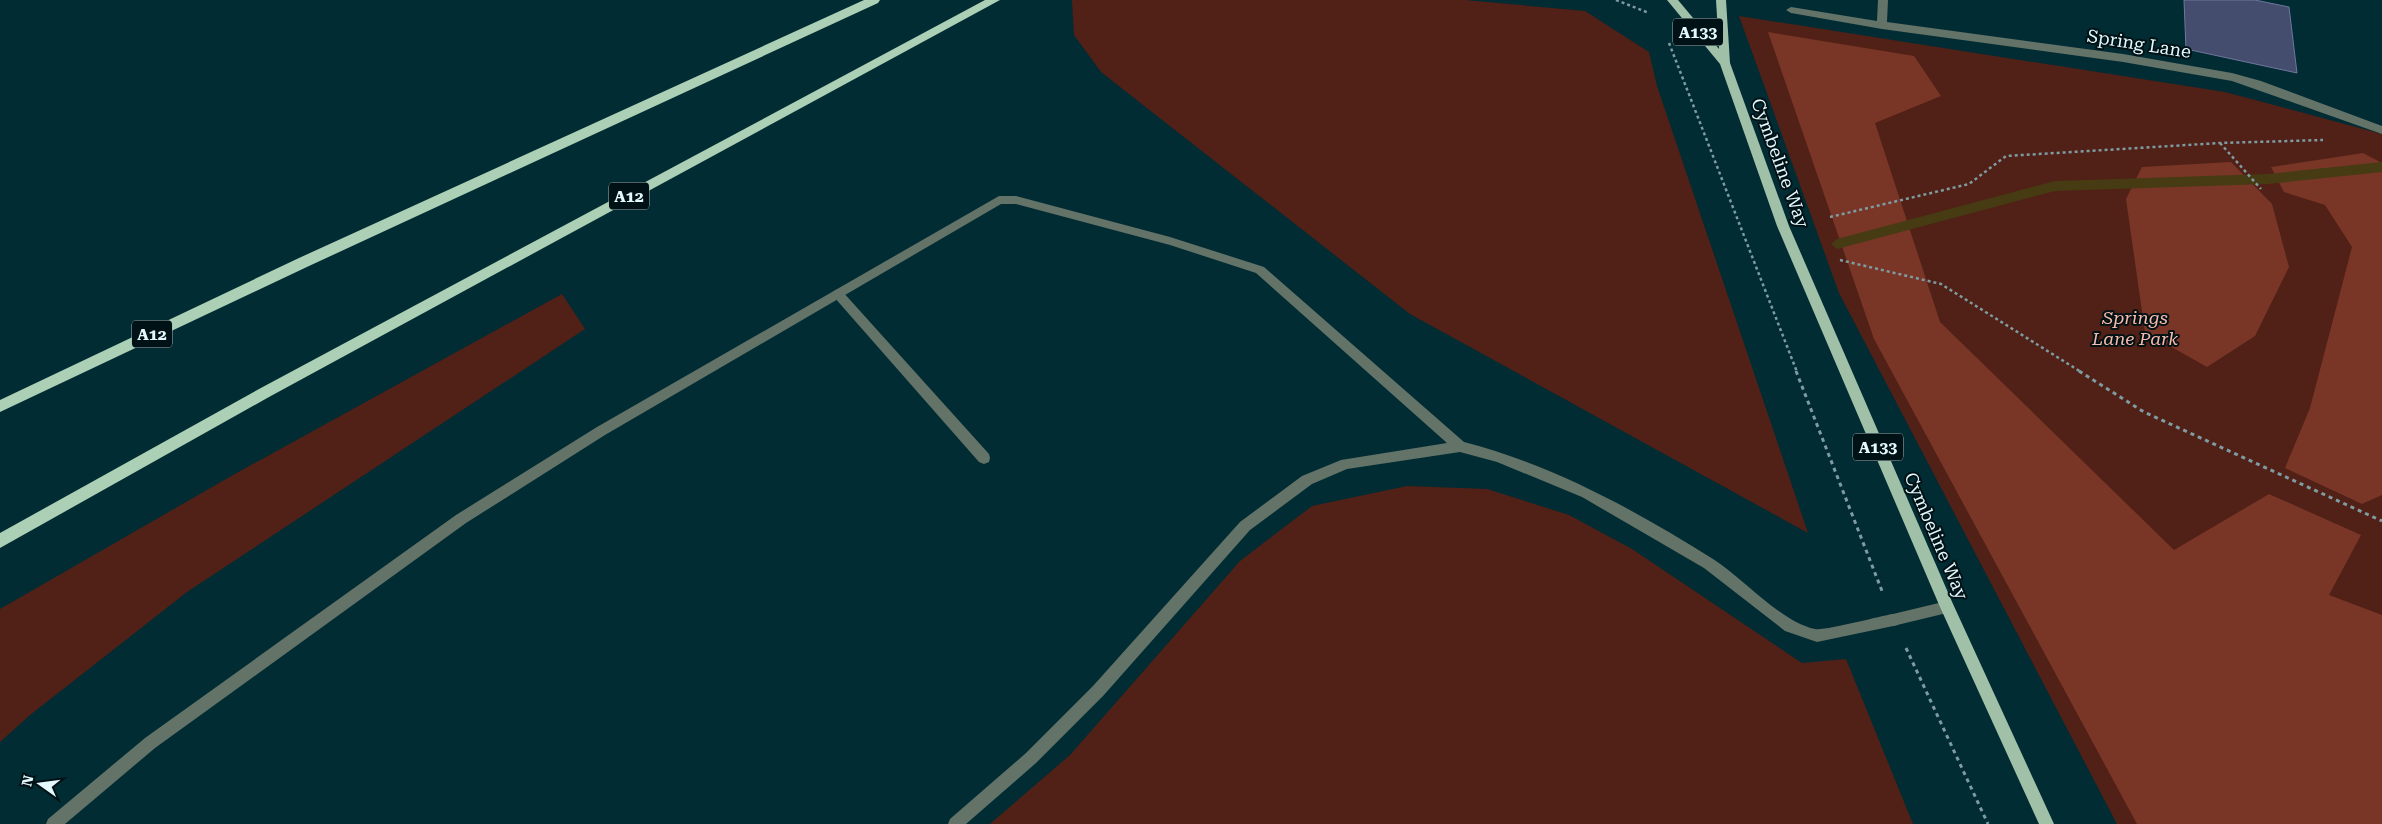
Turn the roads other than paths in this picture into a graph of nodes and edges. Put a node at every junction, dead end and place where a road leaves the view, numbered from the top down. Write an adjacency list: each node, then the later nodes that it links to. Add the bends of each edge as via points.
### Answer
1 (874, 0): 11 (highway, A12, via 304,262)
2 (994, 0): 14 (highway, A12, via 264,393)
3 (1672, 0): 8 (main road, Cymbeline Way / A133)
4 (1721, 0): 8 (main road, Cymbeline Way / A133)
5 (1882, 0): 7 (street)
6 (1791, 10): 7 (street, Spring Lane)
7 (1882, 25): 9 (street, Spring Lane, via 2123,58 2232,77)
8 (1725, 63): 15 (main road, Cymbeline Way / A133, via 1783,226)
9 (2382, 130)
10 (838, 294): 12 (street, via 999,200 1016,200 1260,270); 13 (street); 16 (street, via 602,431 461,519 150,743)
11 (0, 406)
12 (1460, 447): 15 (street, via 1499,457 1587,493 1709,564 1790,626 1817,636); 17 (street, via 1346,464 1307,480 1271,506 1245,526 1098,691 1031,758)
13 (984, 458)
14 (0, 541)
15 (1947, 607): 18 (main road, Cymbeline Way / A133)
16 (52, 824)
17 (955, 824)
18 (2047, 824)

